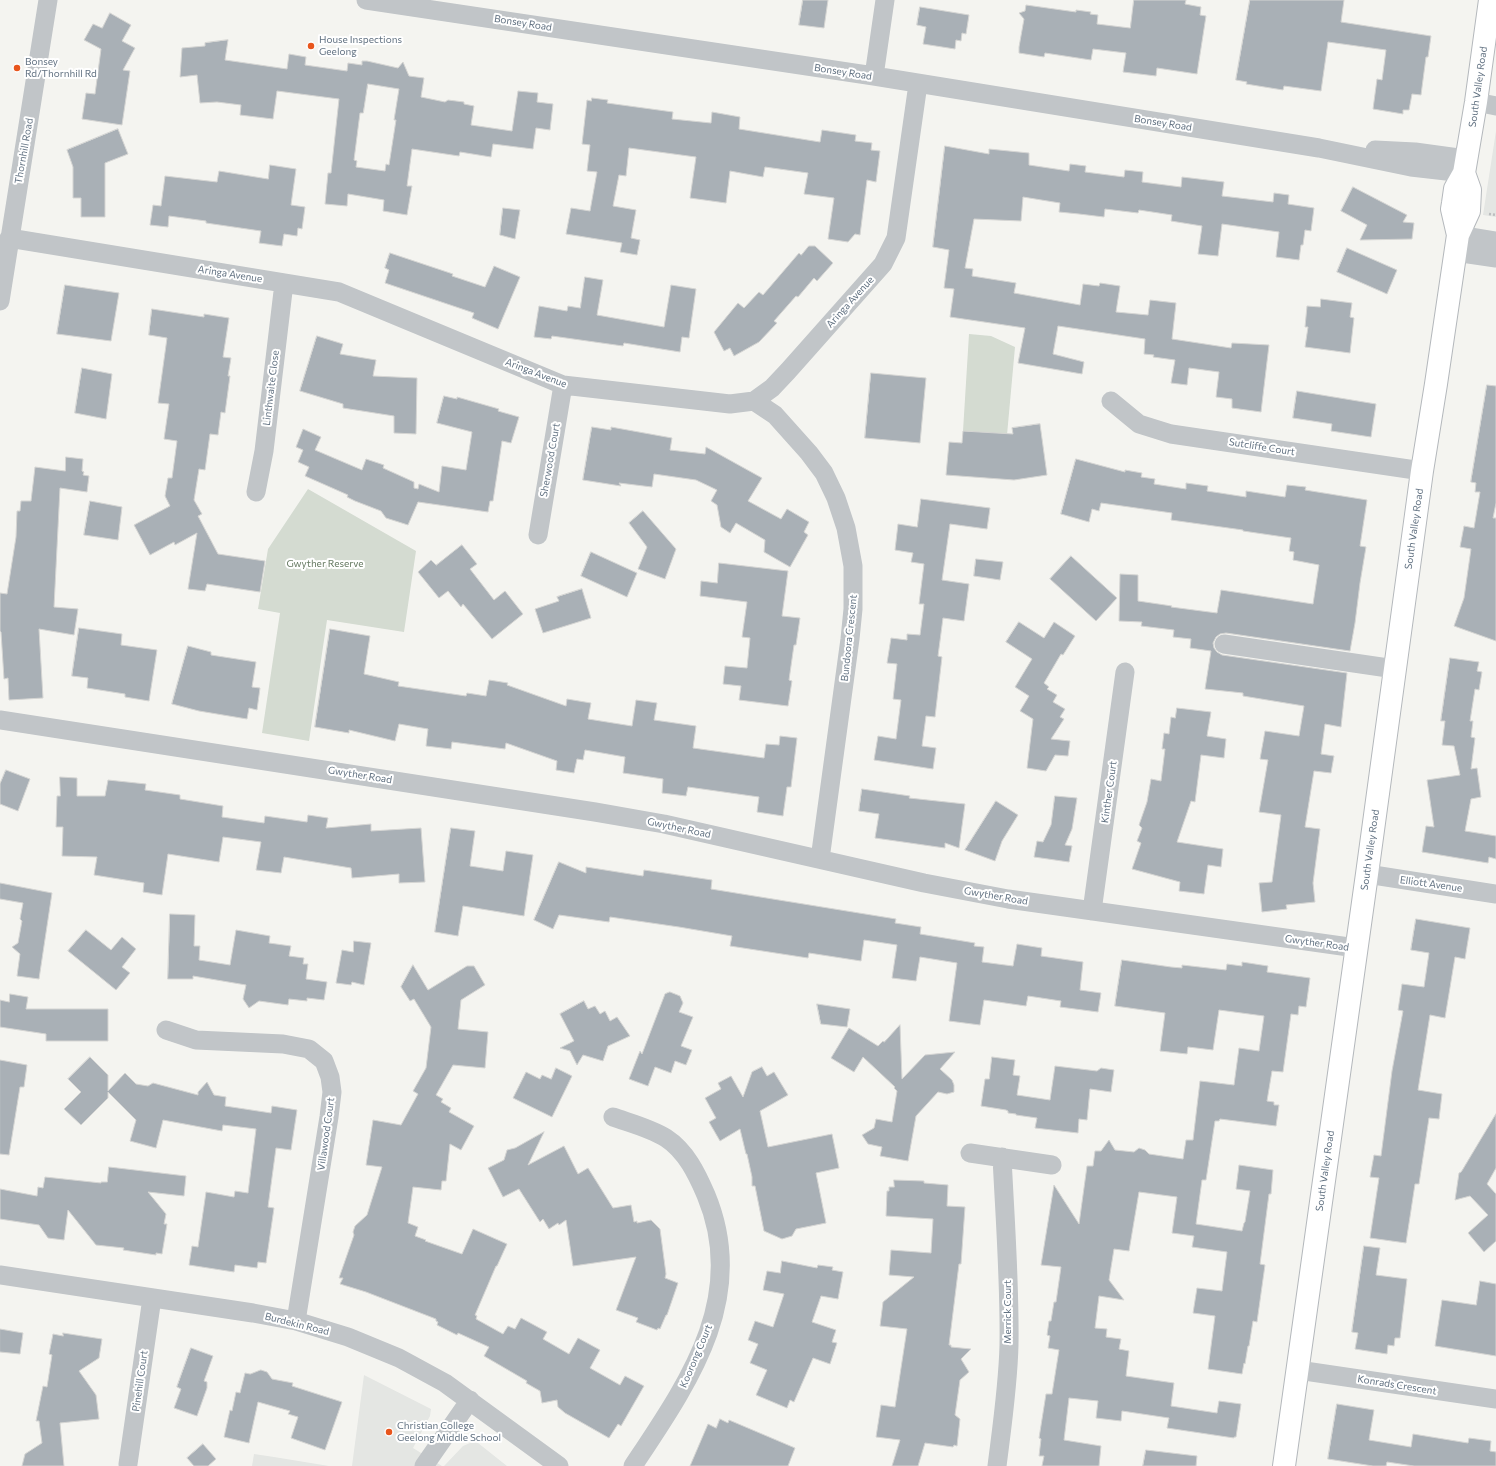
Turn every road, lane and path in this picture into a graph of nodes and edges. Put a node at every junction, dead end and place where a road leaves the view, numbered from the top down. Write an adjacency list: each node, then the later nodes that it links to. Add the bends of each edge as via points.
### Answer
1 (48, 0): 10 (street, Thornhill Road)
2 (366, 0): 5 (street, Bonsey Road)
3 (885, 0): 6 (street)
4 (1490, 0): 8 (main road, South Valley Road)
5 (425, 4): 6 (street, Bonsey Road)
6 (874, 76): 7 (street, Bonsey Road)
7 (918, 84): 9 (street, Bonsey Road, via 1319,148 1415,152); 17 (street, Aringa Avenue, via 896,238 883,264 783,377)
8 (1486, 104): 9 (main road, South Valley Road)
9 (1465, 166): 12 (main road, South Valley Road, via 1452,209)
10 (10, 238): 14 (street, Aringa Avenue); 15 (street, Thornhill Road)
11 (1496, 240): 12 (street)
12 (1457, 244): 13 (street); 19 (main road, South Valley Road)
13 (1496, 258)
14 (284, 283): 16 (street, Aringa Avenue, via 339,292); 20 (street, Linthwaite Close, via 264,451)
15 (0, 301)
16 (563, 385): 17 (street, Aringa Avenue, via 730,404); 21 (street, Sherwood Court)
17 (754, 401): 26 (street, Bundoora Crescent, via 775,415 824,473 846,528 853,566 850,639)
18 (1111, 401): 19 (street, Sutcliffe Court, via 1139,424 1171,434)
19 (1422, 471): 23 (main road, South Valley Road)
20 (256, 492)
21 (538, 534)
22 (1224, 644): 23 (street)
23 (1395, 669): 27 (main road, South Valley Road)
24 (1125, 672): 29 (street, Kinther Court)
25 (2, 720): 26 (street, Gwyther Road, via 595,812 664,824)
26 (820, 859): 29 (street, Gwyther Road, via 939,886)
27 (1367, 874): 28 (street, Elliott Avenue); 30 (main road, South Valley Road)
28 (1496, 894)
29 (1092, 911): 30 (street, Gwyther Road)
30 (1356, 948): 39 (main road, South Valley Road)
31 (166, 1030): 38 (street, Villawood Court, via 196,1040 283,1044 309,1049 324,1061 332,1092 330,1116)
32 (613, 1117): 45 (street, Koorong Court, via 667,1139 682,1152 692,1166 711,1206 721,1257 716,1305 708,1334 676,1402)
33 (970, 1153): 34 (street)
34 (1002, 1157): 35 (street); 46 (street, Merrick Court, via 1009,1347)
35 (1052, 1164)
36 (0, 1275): 37 (street, Burdekin Road)
37 (152, 1298): 38 (street, Burdekin Road); 42 (street, Pinehill Court)
38 (296, 1321): 41 (street, Burdekin Road, via 348,1337 399,1358)
39 (1298, 1370): 40 (street, Konrads Crescent); 47 (main road, South Valley Road)
40 (1496, 1399)
41 (470, 1400): 43 (street); 44 (street, Burdekin Road)
42 (128, 1464)
43 (424, 1466)
44 (559, 1466)
45 (634, 1466)
46 (997, 1466)
47 (1284, 1466)

